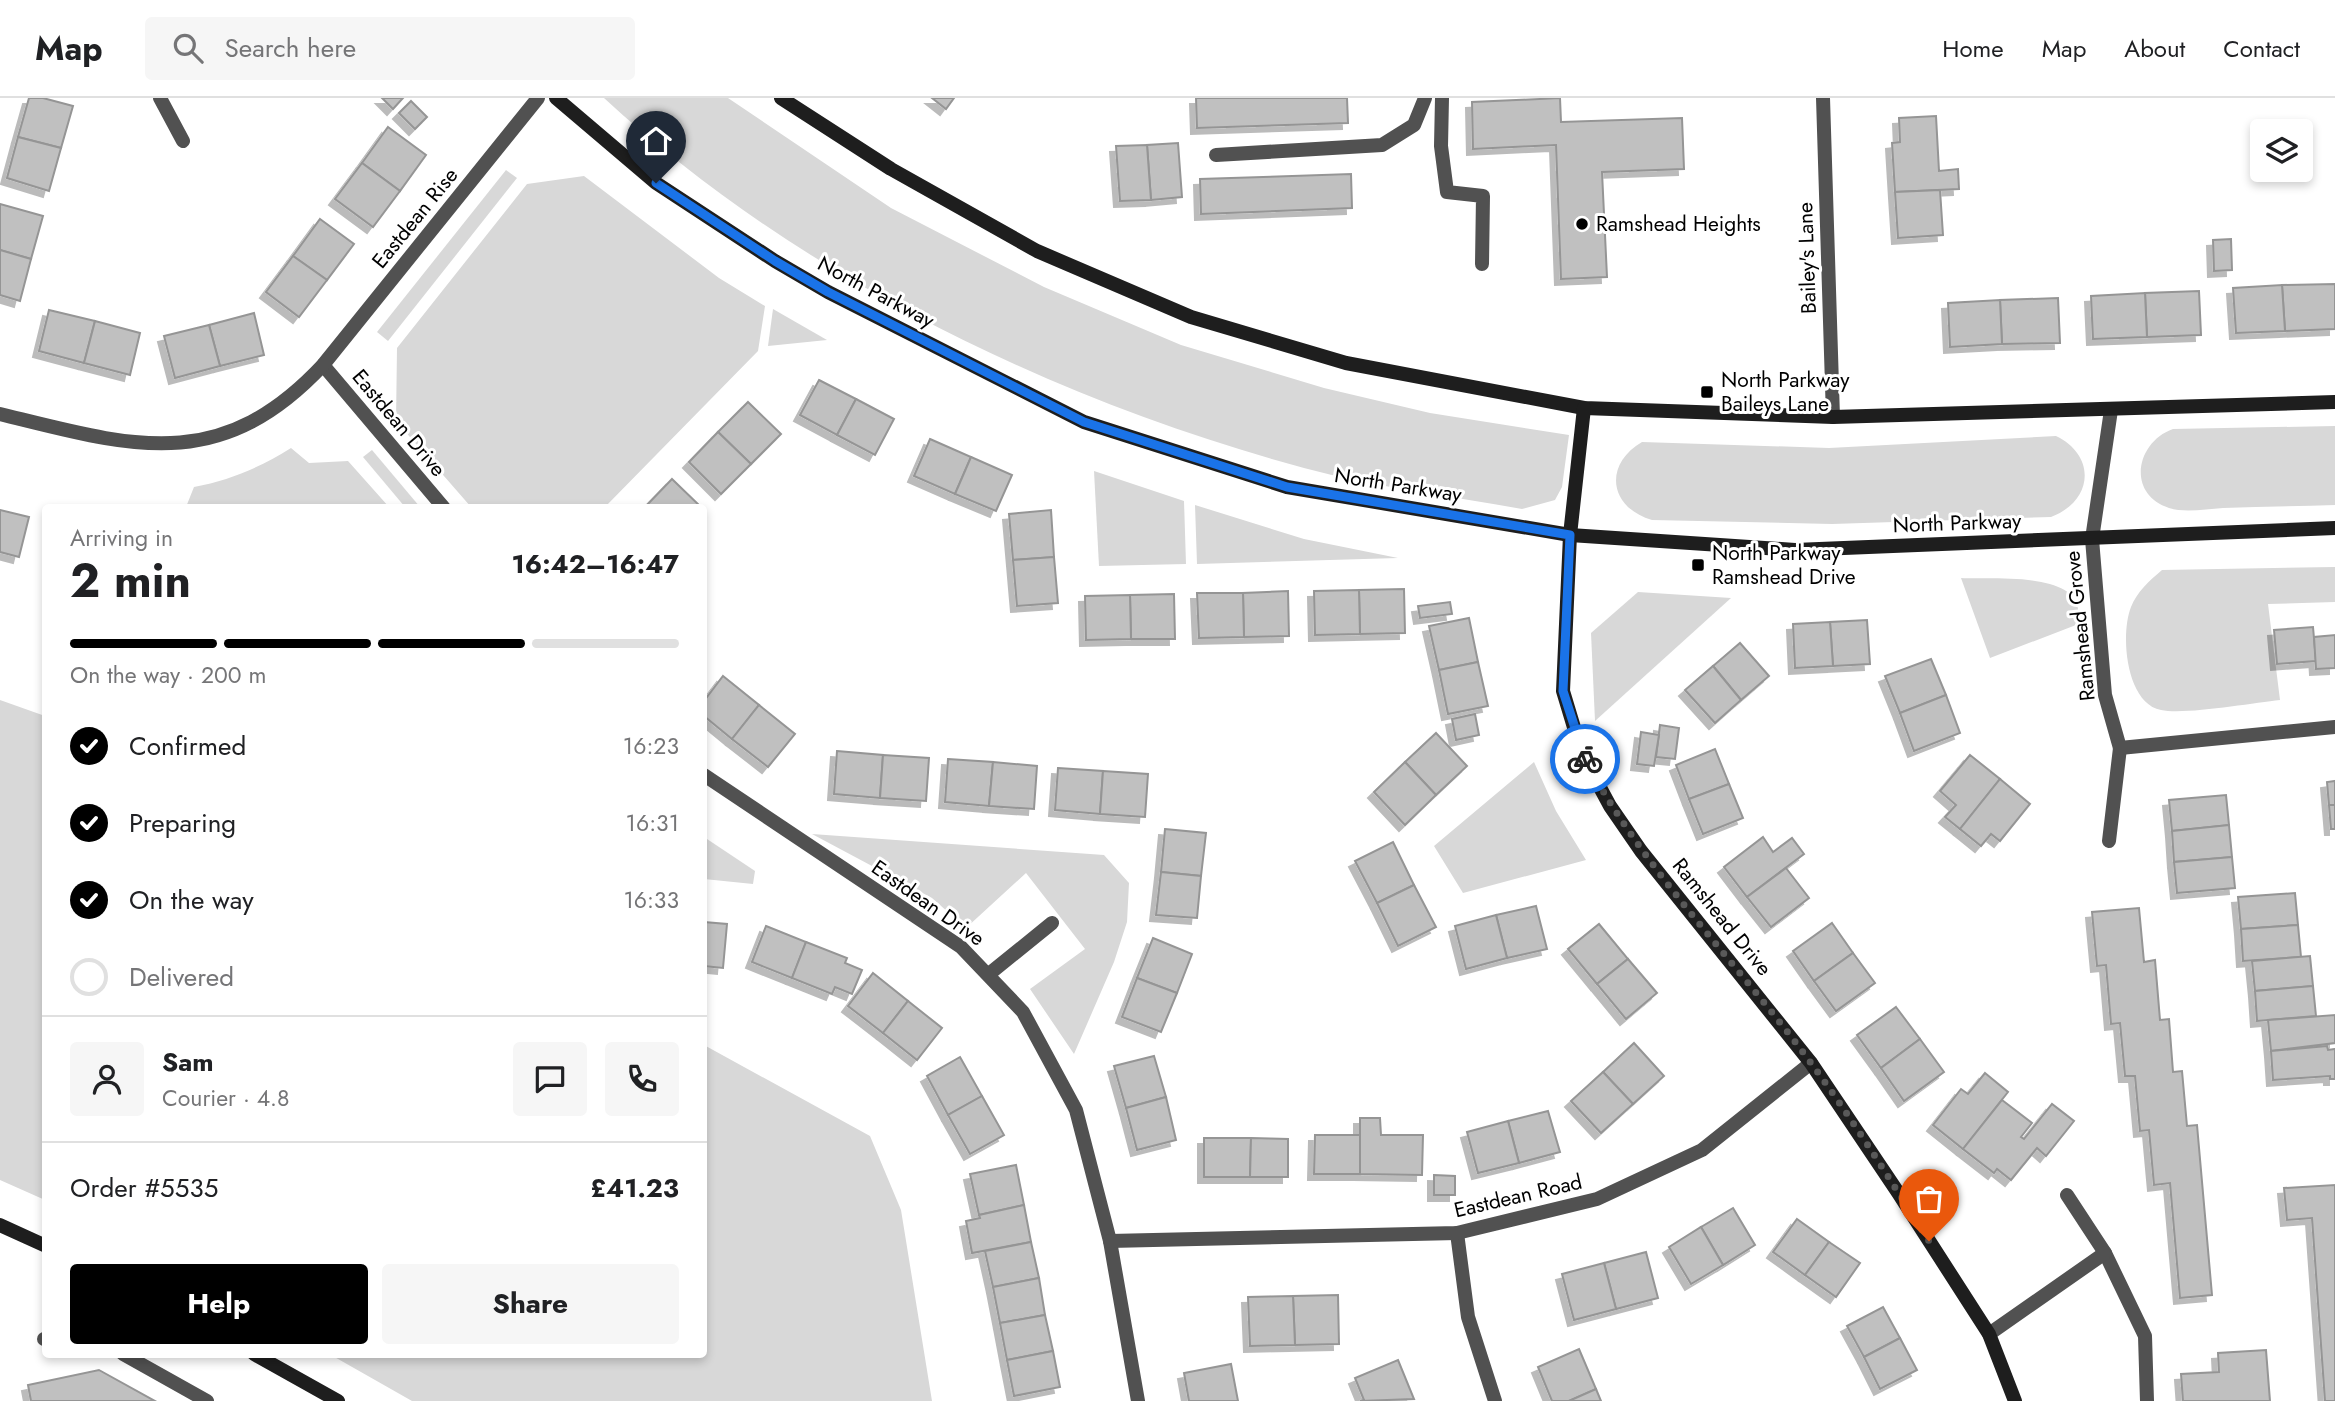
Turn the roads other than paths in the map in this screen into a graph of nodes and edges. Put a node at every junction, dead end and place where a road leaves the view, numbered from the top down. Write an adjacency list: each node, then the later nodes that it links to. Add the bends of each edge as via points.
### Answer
1 (160, 98): 8 (street)
2 (538, 98): 11 (street, Eastdean Rise)
3 (556, 98): 19 (street, North Parkway, via 656,183 775,261 1084,422 1287,487)
4 (781, 98): 13 (street, via 891,169 1037,251 1191,317 1346,363)
5 (1425, 98): 9 (street, via 1414,125 1382,145)
6 (1442, 98): 10 (street, via 1441,146 1447,192 1483,196)
7 (1823, 98): 16 (street, Bailey's Lane)
8 (183, 141)
9 (1216, 155)
10 (1482, 264)
11 (323, 365): 15 (street, Eastdean Rise, via 301,389 247,425 184,443 119,443); 17 (street, Eastdean Drive)
12 (2335, 402): 14 (street)
13 (1584, 408): 16 (street); 19 (street, Ramshead Drive)
14 (2111, 410): 16 (street); 20 (street, Ramshead Grove)
15 (0, 414)
16 (1833, 417)
17 (441, 504)
18 (2335, 528): 20 (street, North Parkway)
19 (1570, 535): 20 (street, North Parkway, via 1796,550); 27 (street, Ramshead Drive, via 1563,691 1582,754 1609,806 1641,851)
20 (2092, 539): 22 (street, Ramshead Grove, via 2105,695)
21 (2335, 726): 22 (street)
22 (2120, 748): 24 (street)
23 (707, 777): 26 (street, Eastdean Drive, via 961,947)
24 (2109, 841)
25 (1052, 923): 26 (street)
26 (989, 974): 31 (street, Eastdean Drive, via 1023,1012 1076,1110)
27 (1811, 1063): 30 (street, Eastdean Road, via 1702,1150 1597,1199); 34 (street, Ramshead Drive)
28 (2067, 1195): 33 (street)
29 (0, 1225): 32 (street)
30 (1457, 1233): 31 (street, Eastdean Road); 40 (street, via 1468,1317)
31 (1110, 1241): 39 (street, Eastdean Drive)
32 (42, 1243)
33 (2105, 1253): 34 (street); 42 (street, via 2145,1336)
34 (1989, 1334): 41 (street, Ramshead Drive)
35 (130, 1358): 37 (street)
36 (261, 1358): 38 (street)
37 (206, 1401)
38 (338, 1401)
39 (1138, 1401)
40 (1495, 1401)
41 (2015, 1401)
42 (2147, 1401)

